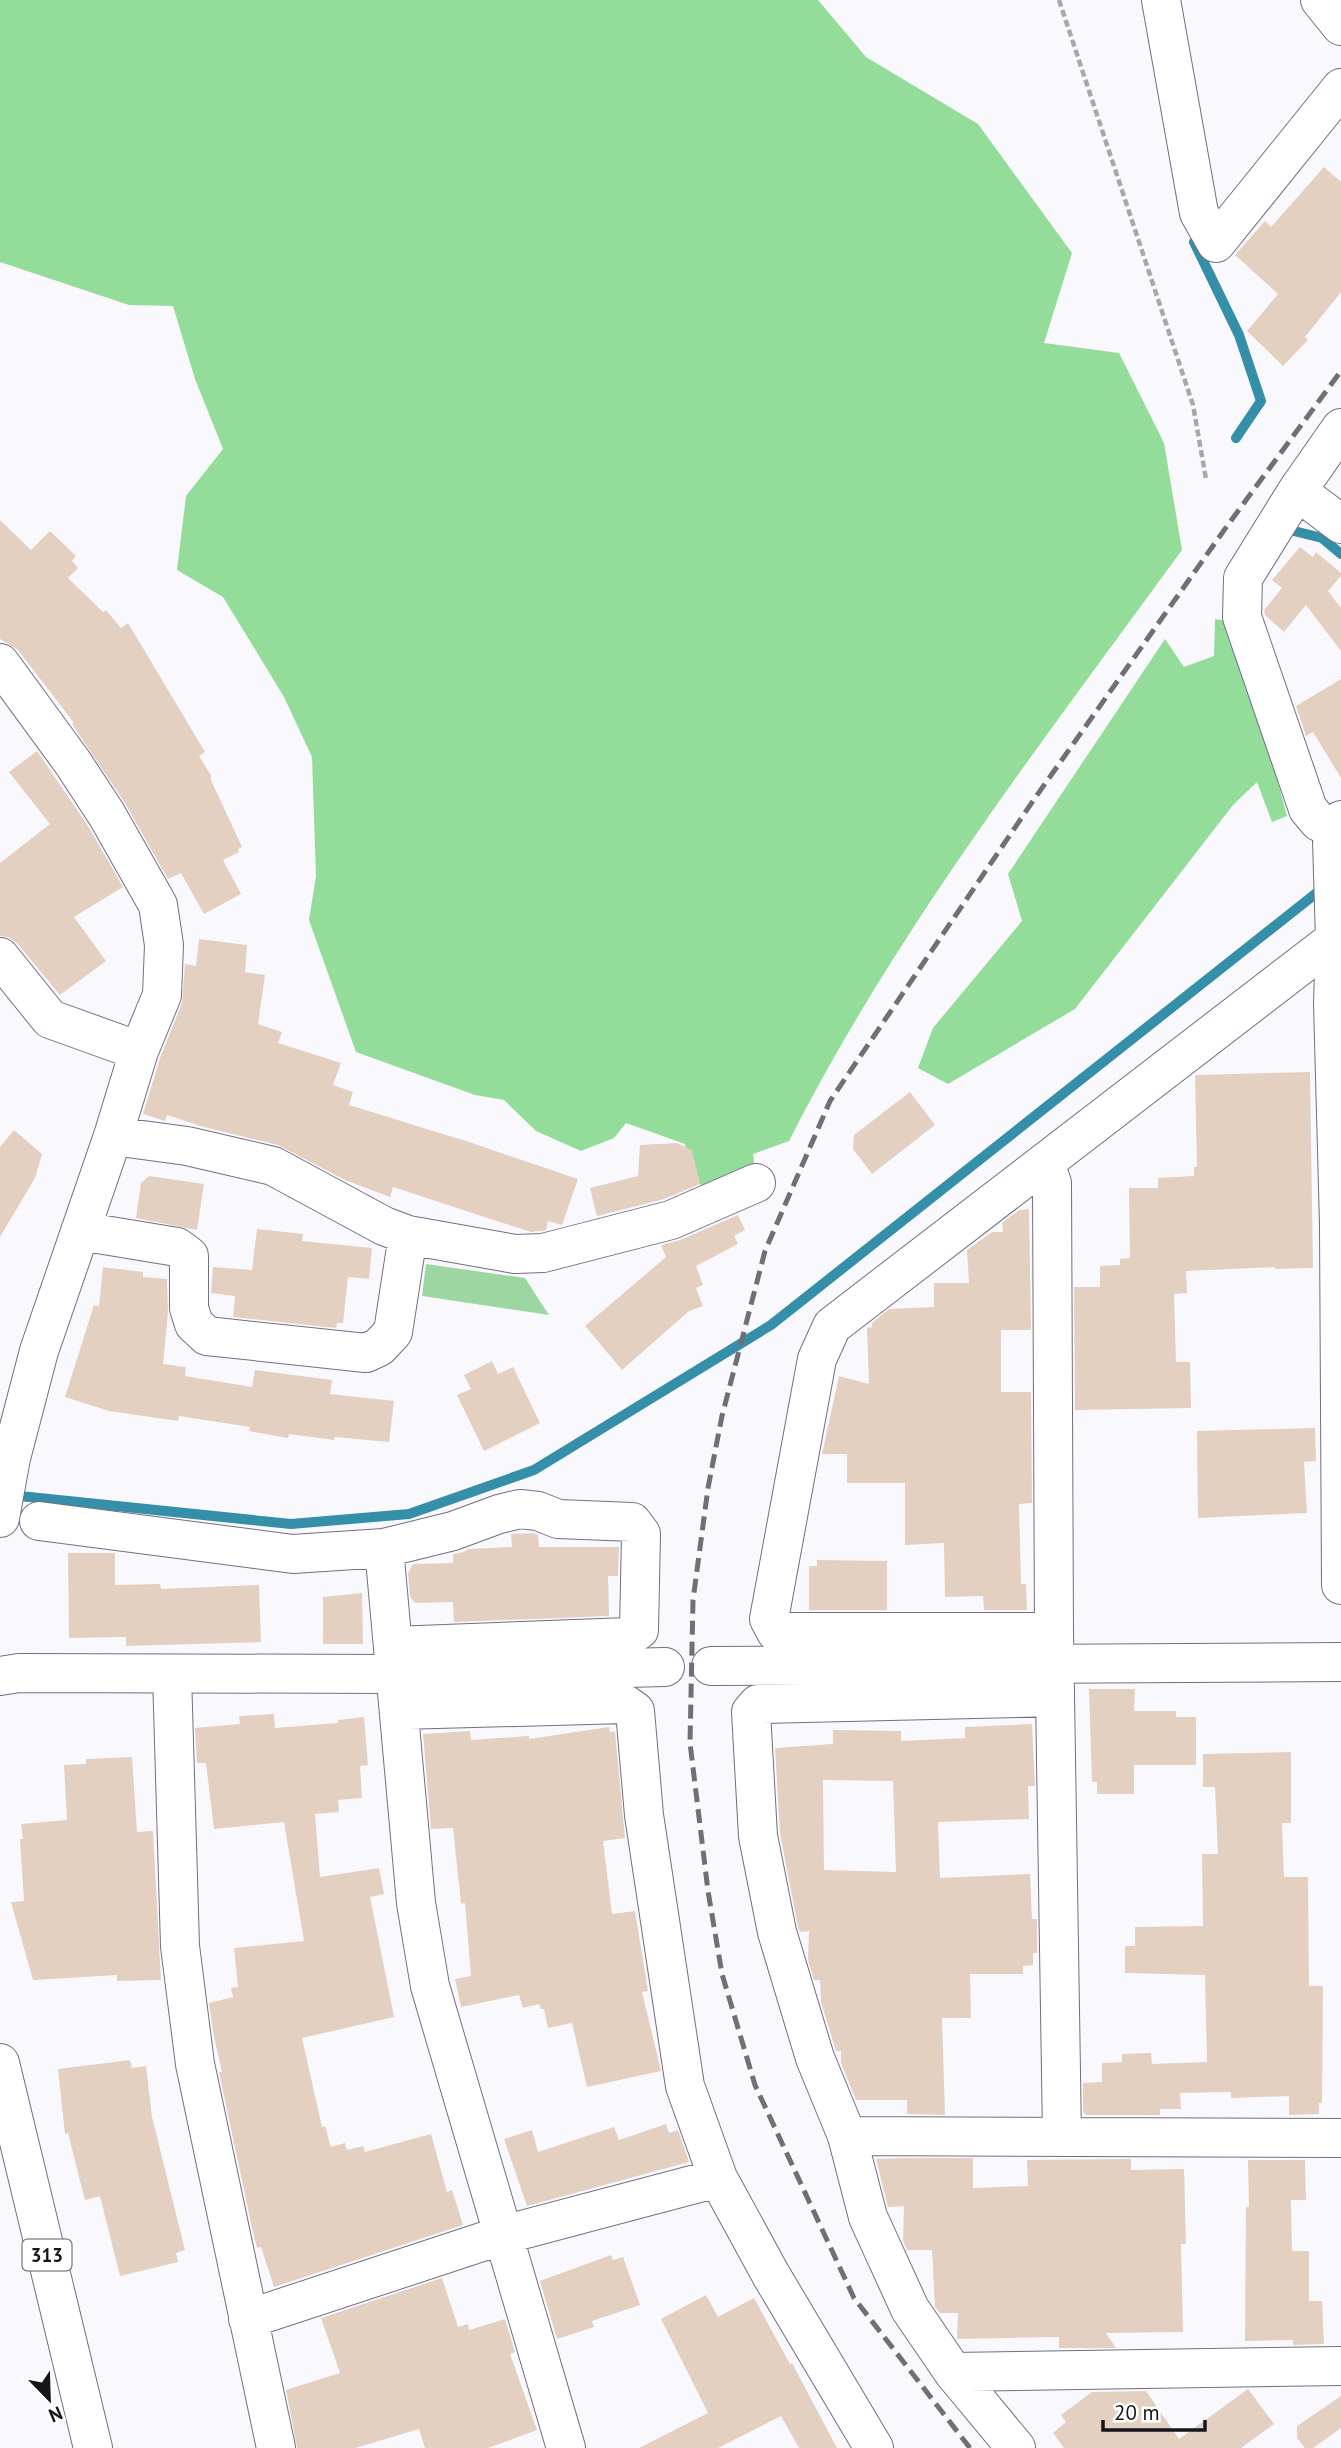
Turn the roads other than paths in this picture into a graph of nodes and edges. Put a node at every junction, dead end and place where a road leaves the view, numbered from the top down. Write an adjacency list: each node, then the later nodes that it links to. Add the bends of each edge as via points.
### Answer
1 (1161, 0): 4 (main road, via 1199,213 1216,243)
2 (1320, 0): 3 (main road)
3 (1341, 26)
4 (1341, 89)
5 (1341, 428): 6 (main road)
6 (1297, 491): 7 (main road); 9 (main road, via 1242,578 1242,617 1308,809)
7 (1341, 524)
8 (0, 663): 13 (main road, via 107,815 158,905 164,944 162,995)
9 (1336, 835): 10 (main road)
10 (1337, 928): 12 (main road); 15 (main road)
11 (0, 957): 13 (main road, via 50,1018)
12 (1337, 1003): 17 (main road)
13 (139, 1051): 14 (main road)
14 (113, 1136): 18 (main road); 19 (main road, via 187,1146 273,1166)
15 (1045, 1163): 25 (main road, via 1052,1183); 25 (main road, via 832,1325 817,1359 769,1619 776,1632)
16 (756, 1183): 19 (main road, via 671,1220 543,1253 515,1254)
17 (1340, 1224): 23 (main road)
18 (80, 1231): 19 (main road, via 177,1247 189,1256 189,1308 194,1324 207,1336 366,1353 393,1332); 20 (main road, via 39,1351)
19 (408, 1235)
20 (1, 1513)
21 (39, 1521): 22 (main road, via 293,1553)
22 (384, 1548): 30 (main road); 30 (main road, via 520,1508 558,1519 632,1522 641,1534 639,1630 628,1637)
23 (1341, 1585)
24 (1341, 1662): 25 (main road)
25 (1055, 1664): 26 (main road); 32 (main road, via 758,1704 751,1712 758,1836 777,1932 815,2058); 33 (main road)
26 (711, 1666)
27 (665, 1667): 30 (main road)
28 (172, 1674): 29 (main road); 30 (main road); 37 (main road, via 181,1959 195,2064)
29 (0, 1676)
30 (396, 1677): 35 (main road, via 625,1703 635,1711 644,1815 685,2086); 36 (main road, via 416,1903 430,1986)
31 (0, 2063): 40 (main road, 313)
32 (847, 2136): 33 (main road); 39 (main road, via 873,2229 910,2309)
33 (1062, 2136): 34 (main road)
34 (1341, 2137)
35 (718, 2178): 36 (main road); 43 (main road)
36 (503, 2235): 37 (main road); 42 (main road)
37 (248, 2319): 41 (main road)
38 (1341, 2366): 39 (main road)
39 (953, 2372): 44 (main road)
40 (93, 2448)
41 (276, 2448)
42 (566, 2448)
43 (874, 2448)
44 (1016, 2448)

